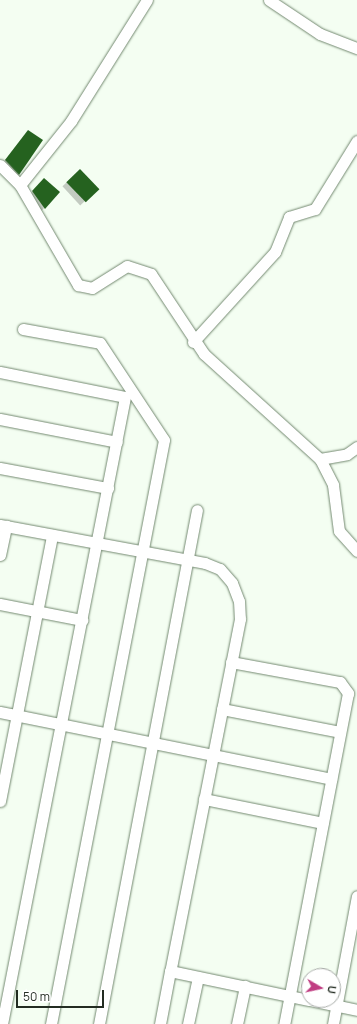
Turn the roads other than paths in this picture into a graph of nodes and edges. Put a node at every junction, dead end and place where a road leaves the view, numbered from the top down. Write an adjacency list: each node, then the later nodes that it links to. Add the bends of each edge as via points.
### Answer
1 (147, 0): 6 (street, via 70,121)
2 (269, 0): 3 (street, via 320,34)
3 (357, 48)
4 (357, 142): 8 (street, via 315,209 289,217 276,252)
5 (0, 165): 6 (street)
6 (20, 185): 8 (street, via 78,285 92,288 128,266 146,270)
7 (23, 329): 21 (street, via 100,343 164,440)
8 (193, 342): 13 (street)
9 (0, 372): 11 (street, via 125,396)
10 (0, 419): 11 (street)
11 (117, 442): 15 (street)
12 (357, 447): 13 (street, via 347,454)
13 (320, 459): 20 (street, via 333,485 339,531)
14 (0, 468): 15 (street)
15 (108, 488): 19 (street)
16 (197, 510): 23 (street)
17 (3, 526): 18 (street); 22 (street)
18 (52, 535): 19 (street); 25 (street)
19 (98, 544): 21 (street); 26 (street); 31 (street)
20 (357, 551)
21 (141, 552): 23 (street); 32 (street)
22 (0, 555)
23 (188, 560): 27 (street, via 220,569 232,584 239,601 240,620); 34 (street)
24 (0, 604): 25 (street)
25 (37, 611): 26 (street); 30 (street)
26 (82, 620): 31 (street)
27 (231, 662): 28 (street); 33 (street, via 340,682 348,693)
28 (222, 709): 33 (street); 35 (street)
29 (0, 712): 30 (street)
30 (17, 715): 31 (street); 38 (street)
31 (62, 723): 32 (street); 50 (street)
32 (107, 732): 34 (street); 51 (street)
33 (340, 732): 36 (street)
34 (152, 742): 35 (street); 52 (street)
35 (213, 754): 36 (street); 37 (street)
36 (331, 779): 39 (street)
37 (204, 799): 39 (street); 41 (street)
38 (0, 801)
39 (323, 823): 45 (street)
40 (357, 896): 43 (street)
41 (170, 971): 42 (street); 53 (street)
42 (198, 977): 44 (street); 54 (street)
43 (341, 980)
44 (245, 986): 45 (street); 55 (street)
45 (290, 996): 46 (street); 56 (street)
46 (301, 998)
47 (341, 1007): 49 (street)
48 (336, 1008): 57 (street)
49 (357, 1010)
50 (2, 1024)
51 (51, 1024)
52 (99, 1024)
53 (160, 1024)
54 (188, 1024)
55 (237, 1024)
56 (284, 1024)
57 (333, 1024)

